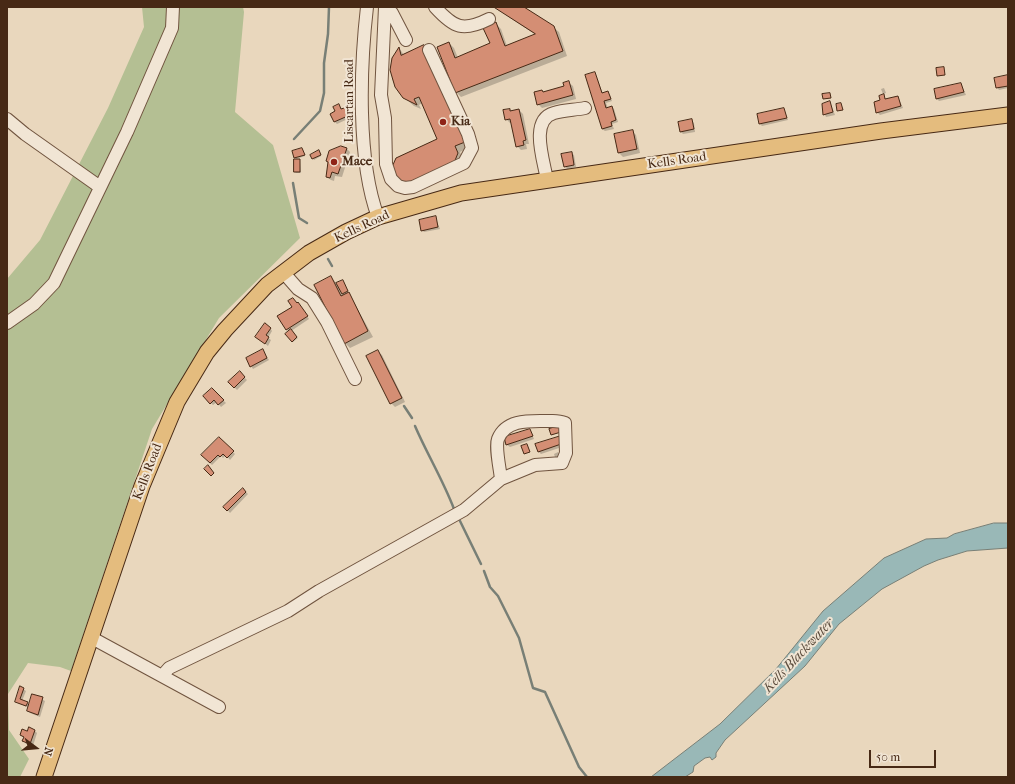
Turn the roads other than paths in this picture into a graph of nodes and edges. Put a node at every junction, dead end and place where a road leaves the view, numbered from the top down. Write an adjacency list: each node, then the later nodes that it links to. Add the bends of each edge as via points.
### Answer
1 (173, 7): 14 (street, via 172,28)
2 (366, 7): 12 (street, Liscartan Road, via 363,61)
3 (385, 7): 6 (street, via 392,13); 11 (street, via 381,95)
4 (435, 7): 5 (street, via 445,18 465,28)
5 (489, 19)
6 (406, 40)
7 (429, 50): 11 (street, via 468,134 472,148 469,156 464,163 406,188 398,186 391,179 386,164)
8 (585, 108): 13 (street, via 554,113 540,125 539,133)
9 (1008, 115): 13 (main road, Kells Road)
10 (7, 119): 14 (street)
11 (386, 136): 12 (street)
12 (364, 137): 15 (street, Liscartan Road, via 369,190)
13 (547, 180): 15 (main road, Kells Road, via 461,193)
14 (100, 187): 17 (street, via 54,284 34,304)
15 (378, 217): 16 (main road, Kells Road, via 309,253)
16 (283, 272): 18 (street, via 298,289 312,298); 20 (main road, Kells Road, via 225,330 207,352 177,402 142,486)
17 (7, 323)
18 (355, 378)
19 (501, 479): 19 (street, via 498,440 503,430 529,420 559,420 565,423 566,453 562,462 536,464); 21 (street, via 464,510 288,611 169,668)
20 (92, 638): 21 (street); 23 (main road, Kells Road)
21 (162, 676): 22 (street)
22 (219, 707)
23 (44, 777)

